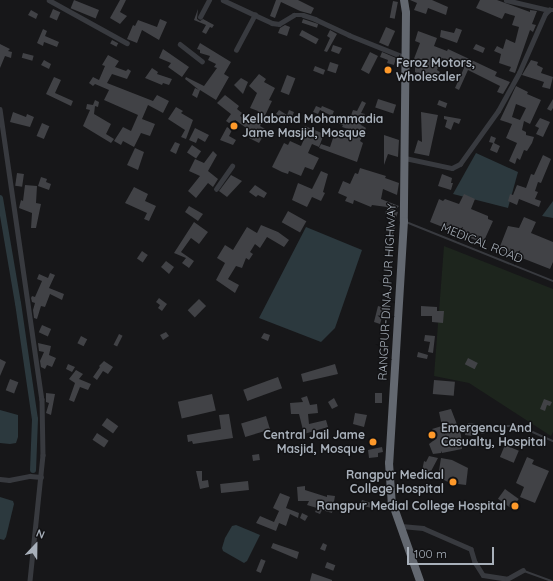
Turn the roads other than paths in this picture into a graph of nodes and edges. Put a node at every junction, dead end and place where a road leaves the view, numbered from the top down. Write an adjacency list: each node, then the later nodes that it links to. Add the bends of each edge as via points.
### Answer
1 (49, 0): 9 (street)
2 (209, 0): 8 (street)
3 (223, 0): 7 (street)
4 (404, 0): 12 (highway, RANGPUR-DINAJPUR HIGHWAY)
5 (506, 0): 6 (street)
6 (551, 10): 15 (street, via 545,14 519,73 498,112 460,164 452,168)
7 (255, 15): 11 (street); 12 (street, via 276,24 294,15 303,15)
8 (200, 17)
9 (127, 43)
10 (180, 44): 13 (street)
11 (236, 50)
12 (404, 57): 15 (highway, RANGPUR-DINAJPUR HIGHWAY)
13 (202, 61)
14 (0, 109): 22 (street, via 42,399)
15 (405, 158): 18 (highway, RANGPUR-DINAJPUR HIGHWAY)
16 (232, 166): 17 (street)
17 (216, 189)
18 (404, 221): 19 (lane, MEDICAL ROAD); 24 (highway, RANGPUR-DINAJPUR HIGHWAY, via 389,463 392,502)
19 (553, 281)
20 (482, 433): 21 (lane, via 501,426 519,426)
21 (553, 441)
22 (41, 477): 23 (street); 26 (street)
23 (0, 479)
24 (400, 526): 25 (street, via 423,528 471,549 483,575 507,579); 27 (highway, RANGPUR-DINAJPUR HIGHWAY)
25 (523, 570): 28 (lane)
26 (30, 581)
27 (420, 581)
28 (551, 581)

